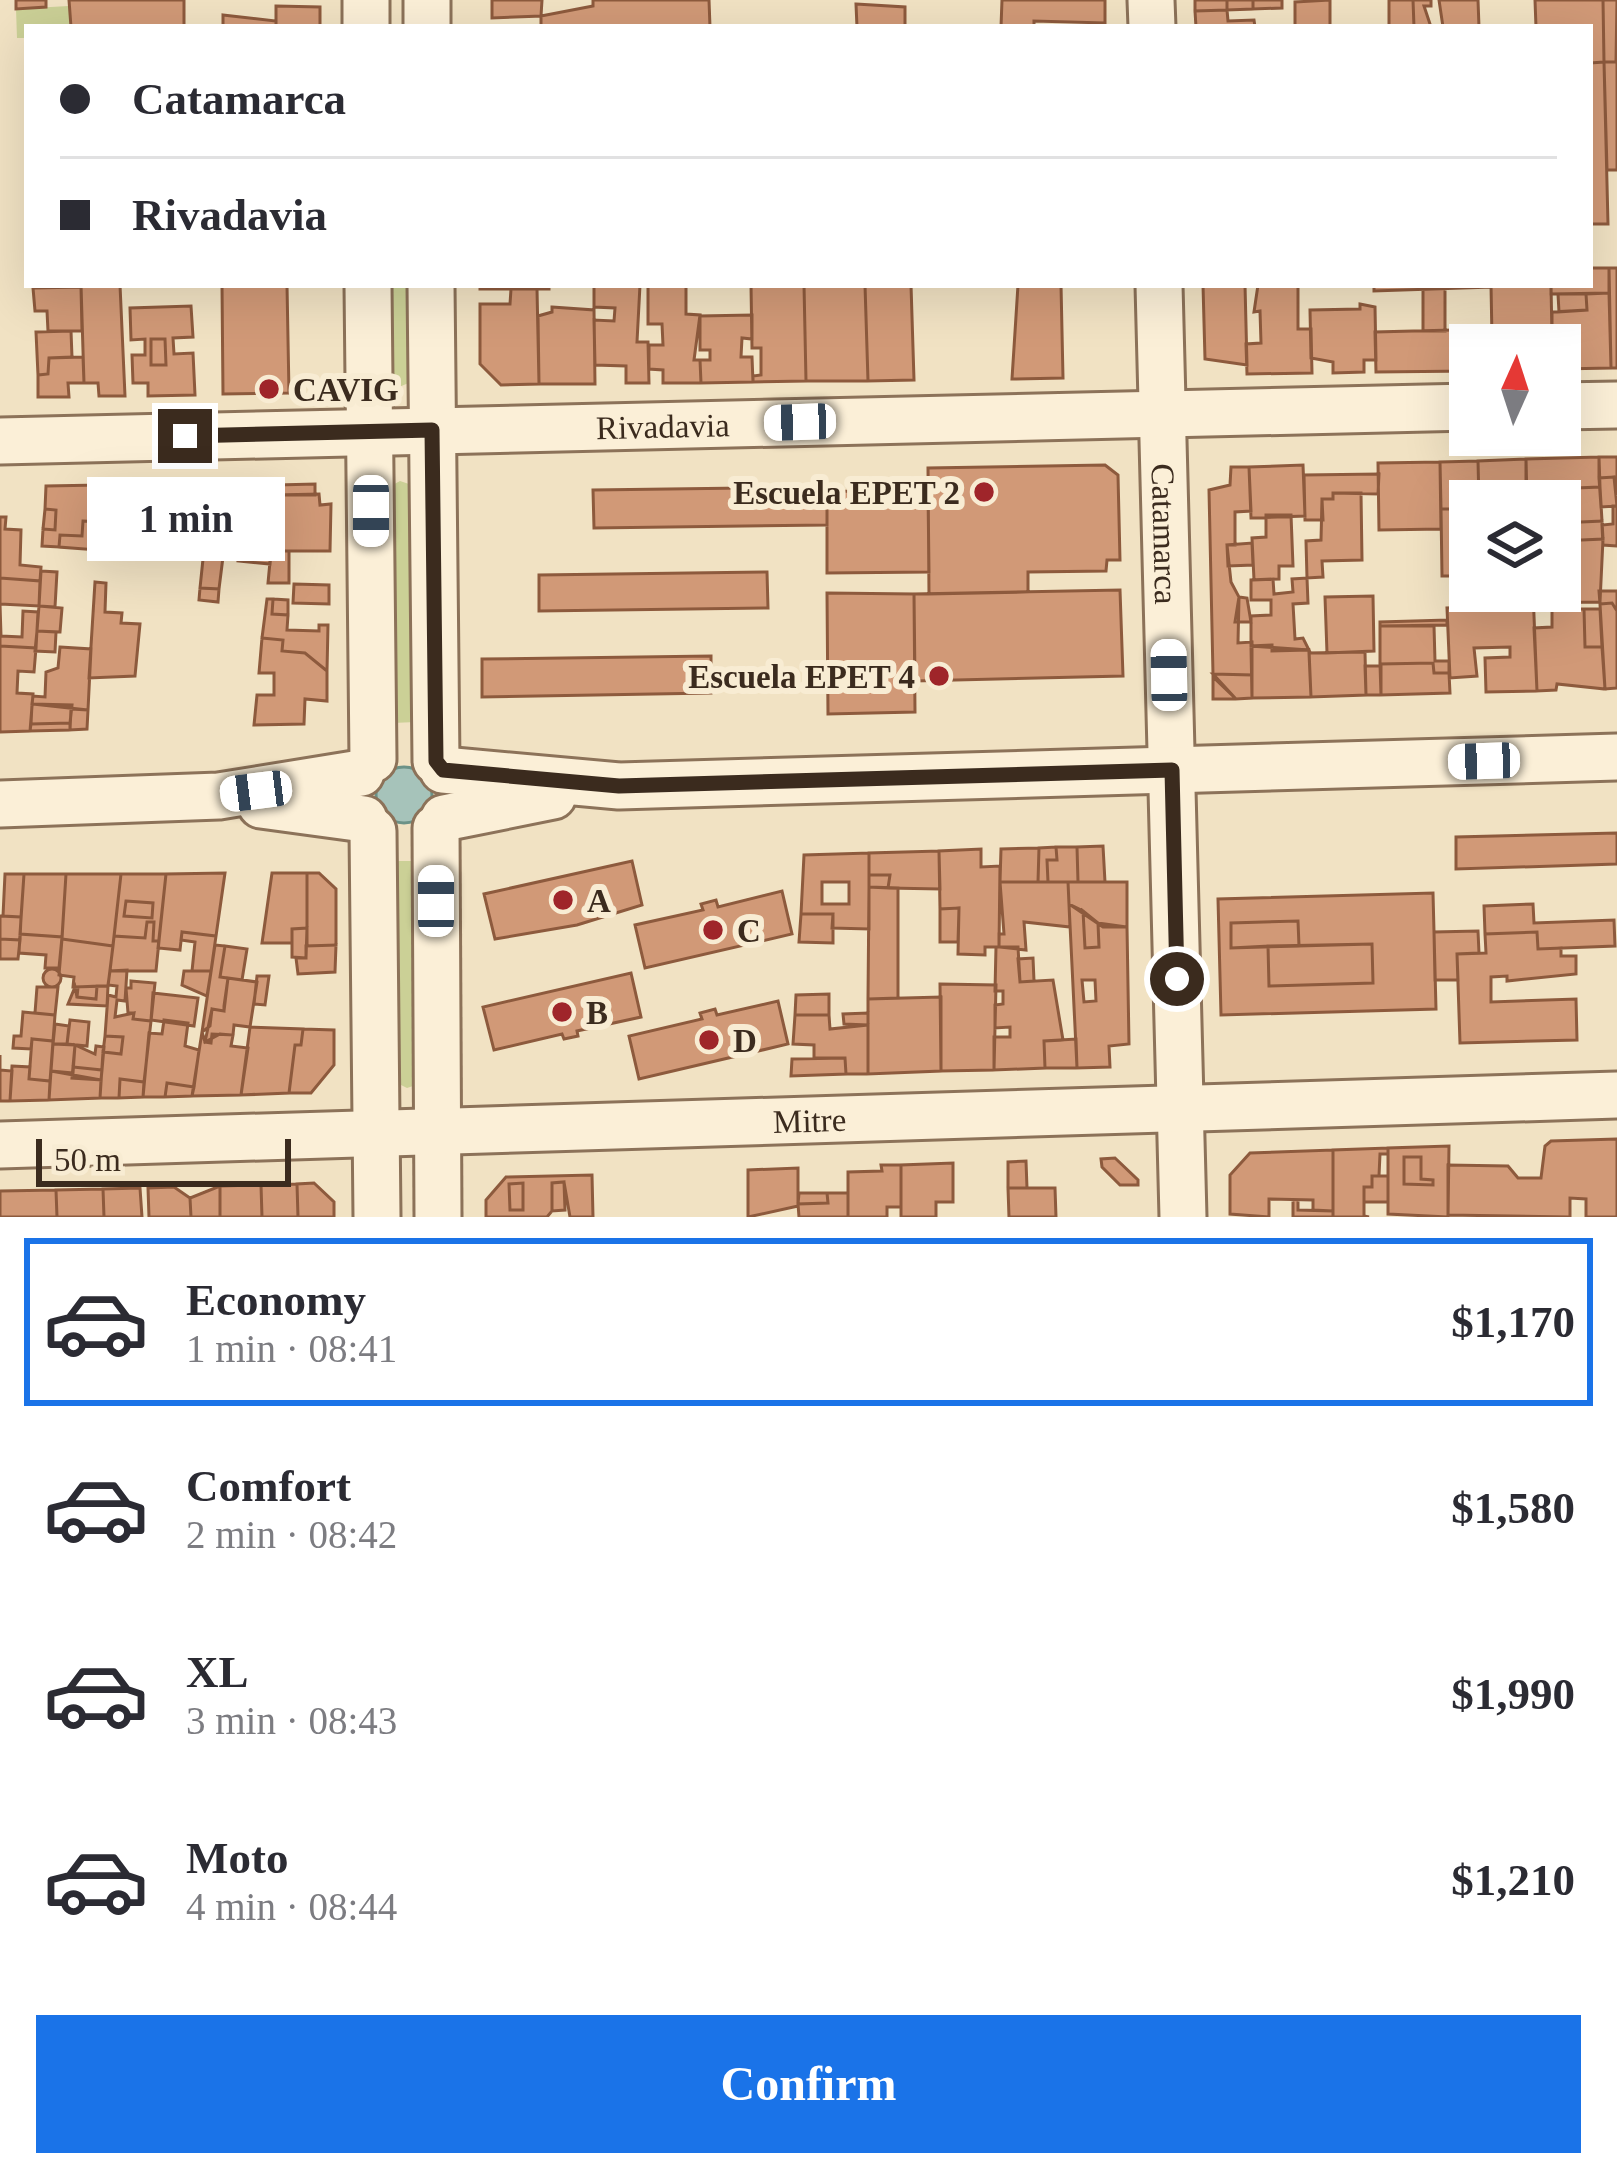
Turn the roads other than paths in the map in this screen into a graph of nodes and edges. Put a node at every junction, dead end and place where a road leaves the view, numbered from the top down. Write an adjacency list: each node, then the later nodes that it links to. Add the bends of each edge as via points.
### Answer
1 (368, 288): 9 (street)
2 (430, 288): 8 (street)
3 (1159, 288): 7 (street, Catamarca)
4 (1617, 405): 5 (street)
5 (1581, 406)
6 (1449, 407): 7 (street, Rivadavia)
7 (1162, 413): 8 (street, Rivadavia); 14 (street, Catamarca)
8 (432, 430): 9 (street, Rivadavia); 12 (street)
9 (370, 432): 10 (street, Rivadavia); 13 (street)
10 (0, 441)
11 (1617, 758): 14 (street)
12 (440, 765): 13 (street, via 412,748 385,751); 15 (street); 18 (street, via 450,794)
13 (367, 766): 16 (street); 19 (street, via 356,796)
14 (1172, 770): 15 (street); 21 (street, Catamarca)
15 (619, 786): 18 (street)
16 (186, 799): 17 (street); 19 (street)
17 (0, 804)
18 (440, 823): 19 (street, via 399,841); 22 (street)
19 (369, 825): 23 (street)
20 (1617, 1095): 21 (street, Mitre)
21 (1180, 1107): 22 (street, Mitre); 27 (street, Catamarca)
22 (437, 1131): 23 (street, Mitre); 26 (street)
23 (376, 1133): 24 (street, Mitre); 25 (street)
24 (0, 1145)
25 (377, 1217)
26 (438, 1217)
27 (1183, 1217)

